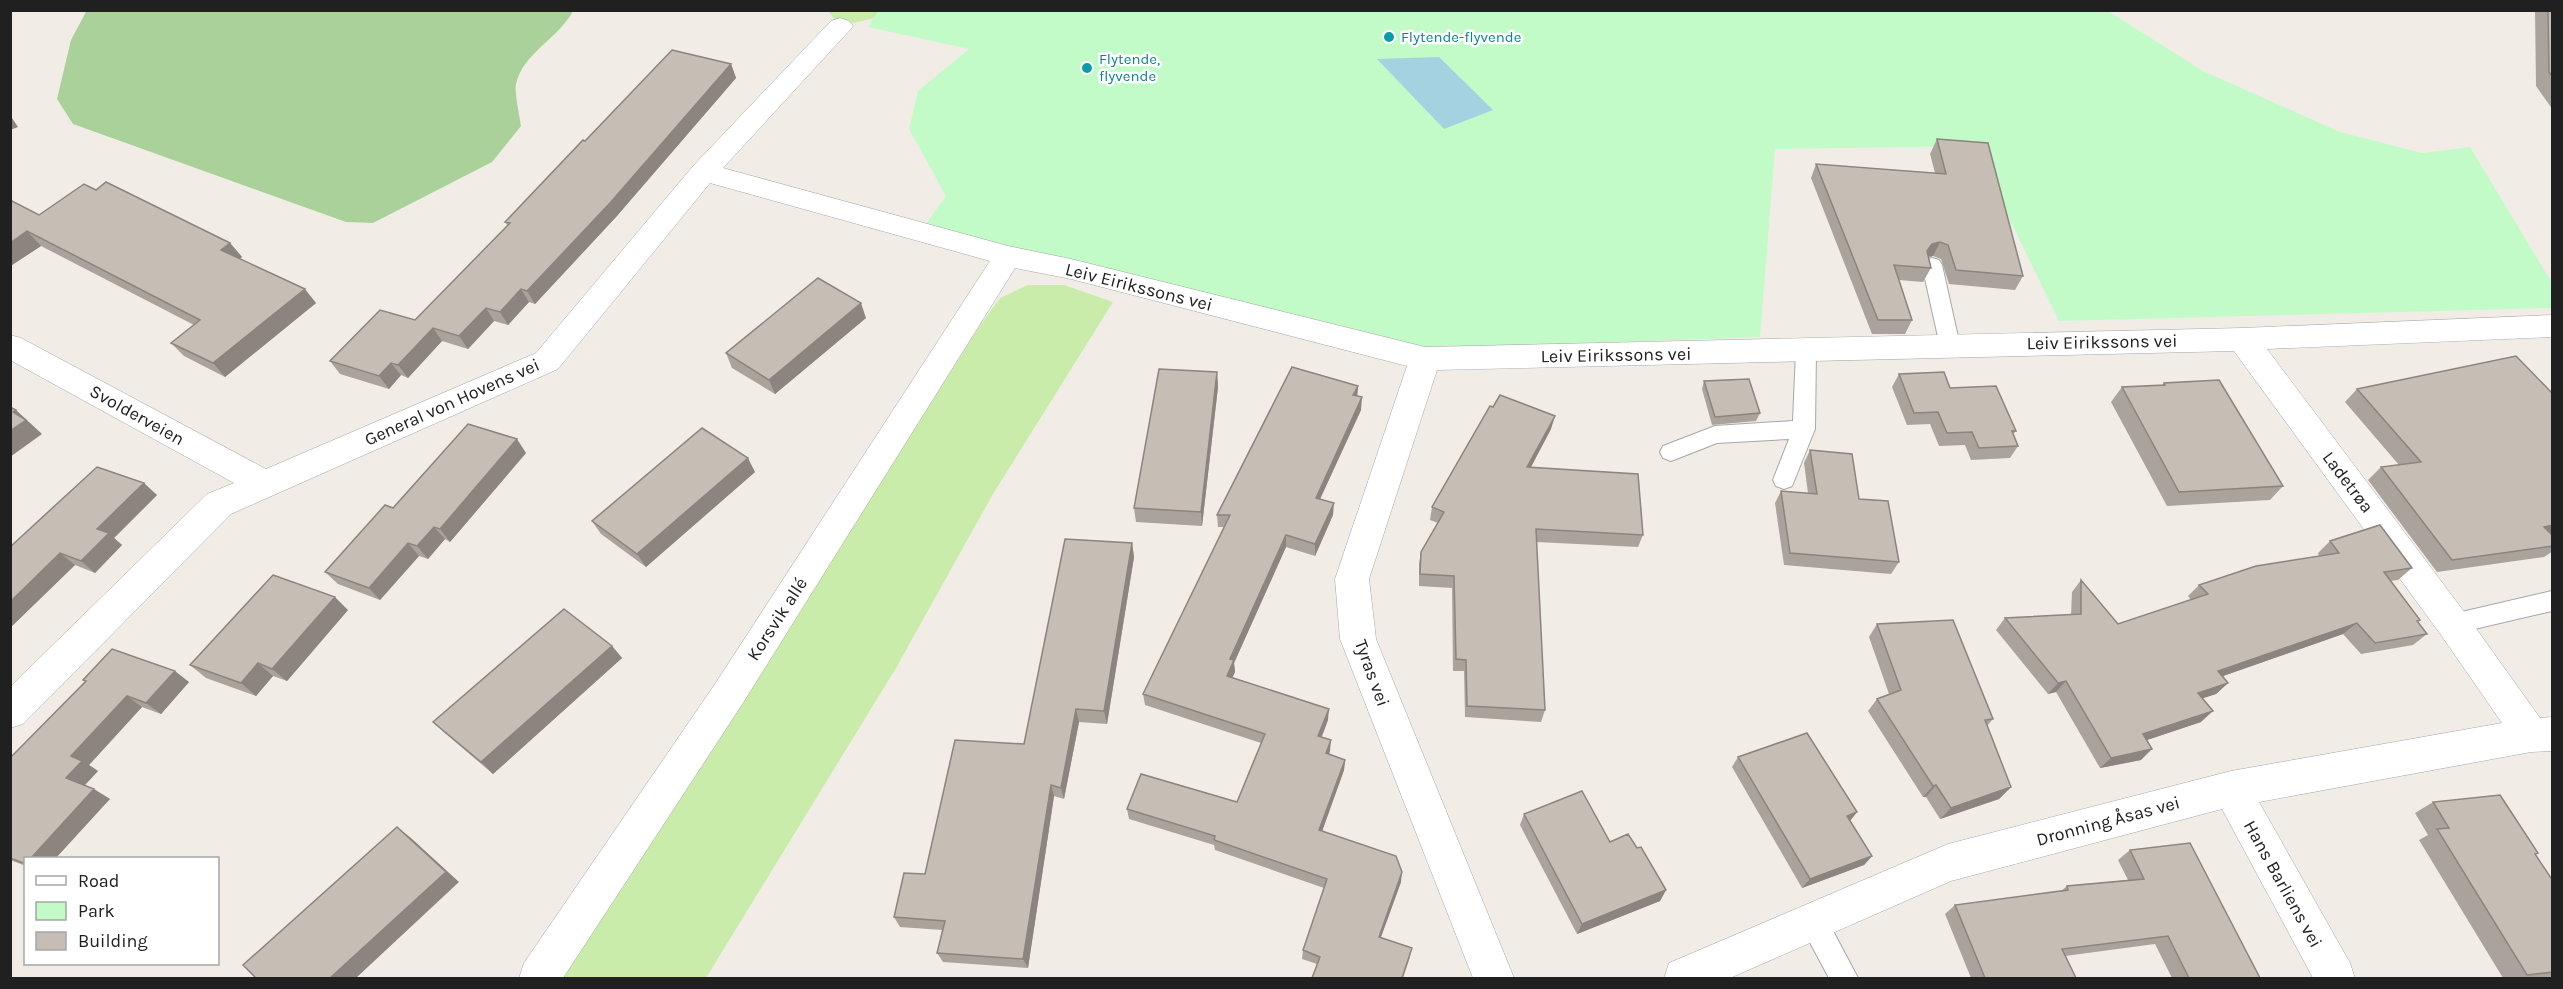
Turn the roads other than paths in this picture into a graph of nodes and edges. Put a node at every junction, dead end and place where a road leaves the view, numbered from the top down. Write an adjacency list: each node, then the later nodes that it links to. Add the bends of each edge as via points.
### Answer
1 (840, 26): 2 (street, General von Hovens vei)
2 (704, 172): 3 (street, Leiv Eirikssons vei); 14 (street, General von Hovens vei, via 547,361)
3 (1008, 256): 10 (street, Leiv Eirikssons vei); 21 (street, Korsvik allé, via 728,695)
4 (1932, 265): 8 (lane)
5 (2553, 326): 6 (street, Leiv Eirikssons vei)
6 (2242, 339): 8 (street, Leiv Eirikssons vei); 16 (street, Ladetrøa)
7 (10, 346): 14 (street, Svolderveien)
8 (1950, 346): 9 (street, Leiv Eirikssons vei)
9 (1806, 351): 10 (street, Leiv Eirikssons vei); 11 (lane)
10 (1425, 359): 22 (street, Tyras vei, via 1352,579 1358,639)
11 (1804, 429): 12 (lane, via 1715,435); 13 (lane)
12 (1671, 452)
13 (1784, 480)
14 (264, 484): 17 (street, General von Hovens vei, via 219,504)
15 (2553, 601): 16 (lane)
16 (2453, 624): 18 (street, Ladetrøa)
17 (10, 712)
18 (2542, 734): 19 (street, Dronning Åsas vei)
19 (2231, 789): 20 (street, Dronning Åsas vei, via 1948,863); 25 (street, Hans Barliens vei)
20 (1813, 922): 23 (street, Dronning Åsas vei); 24 (lane)
21 (539, 978)
22 (1493, 978)
23 (1684, 978)
24 (1844, 978)
25 (2335, 978)

